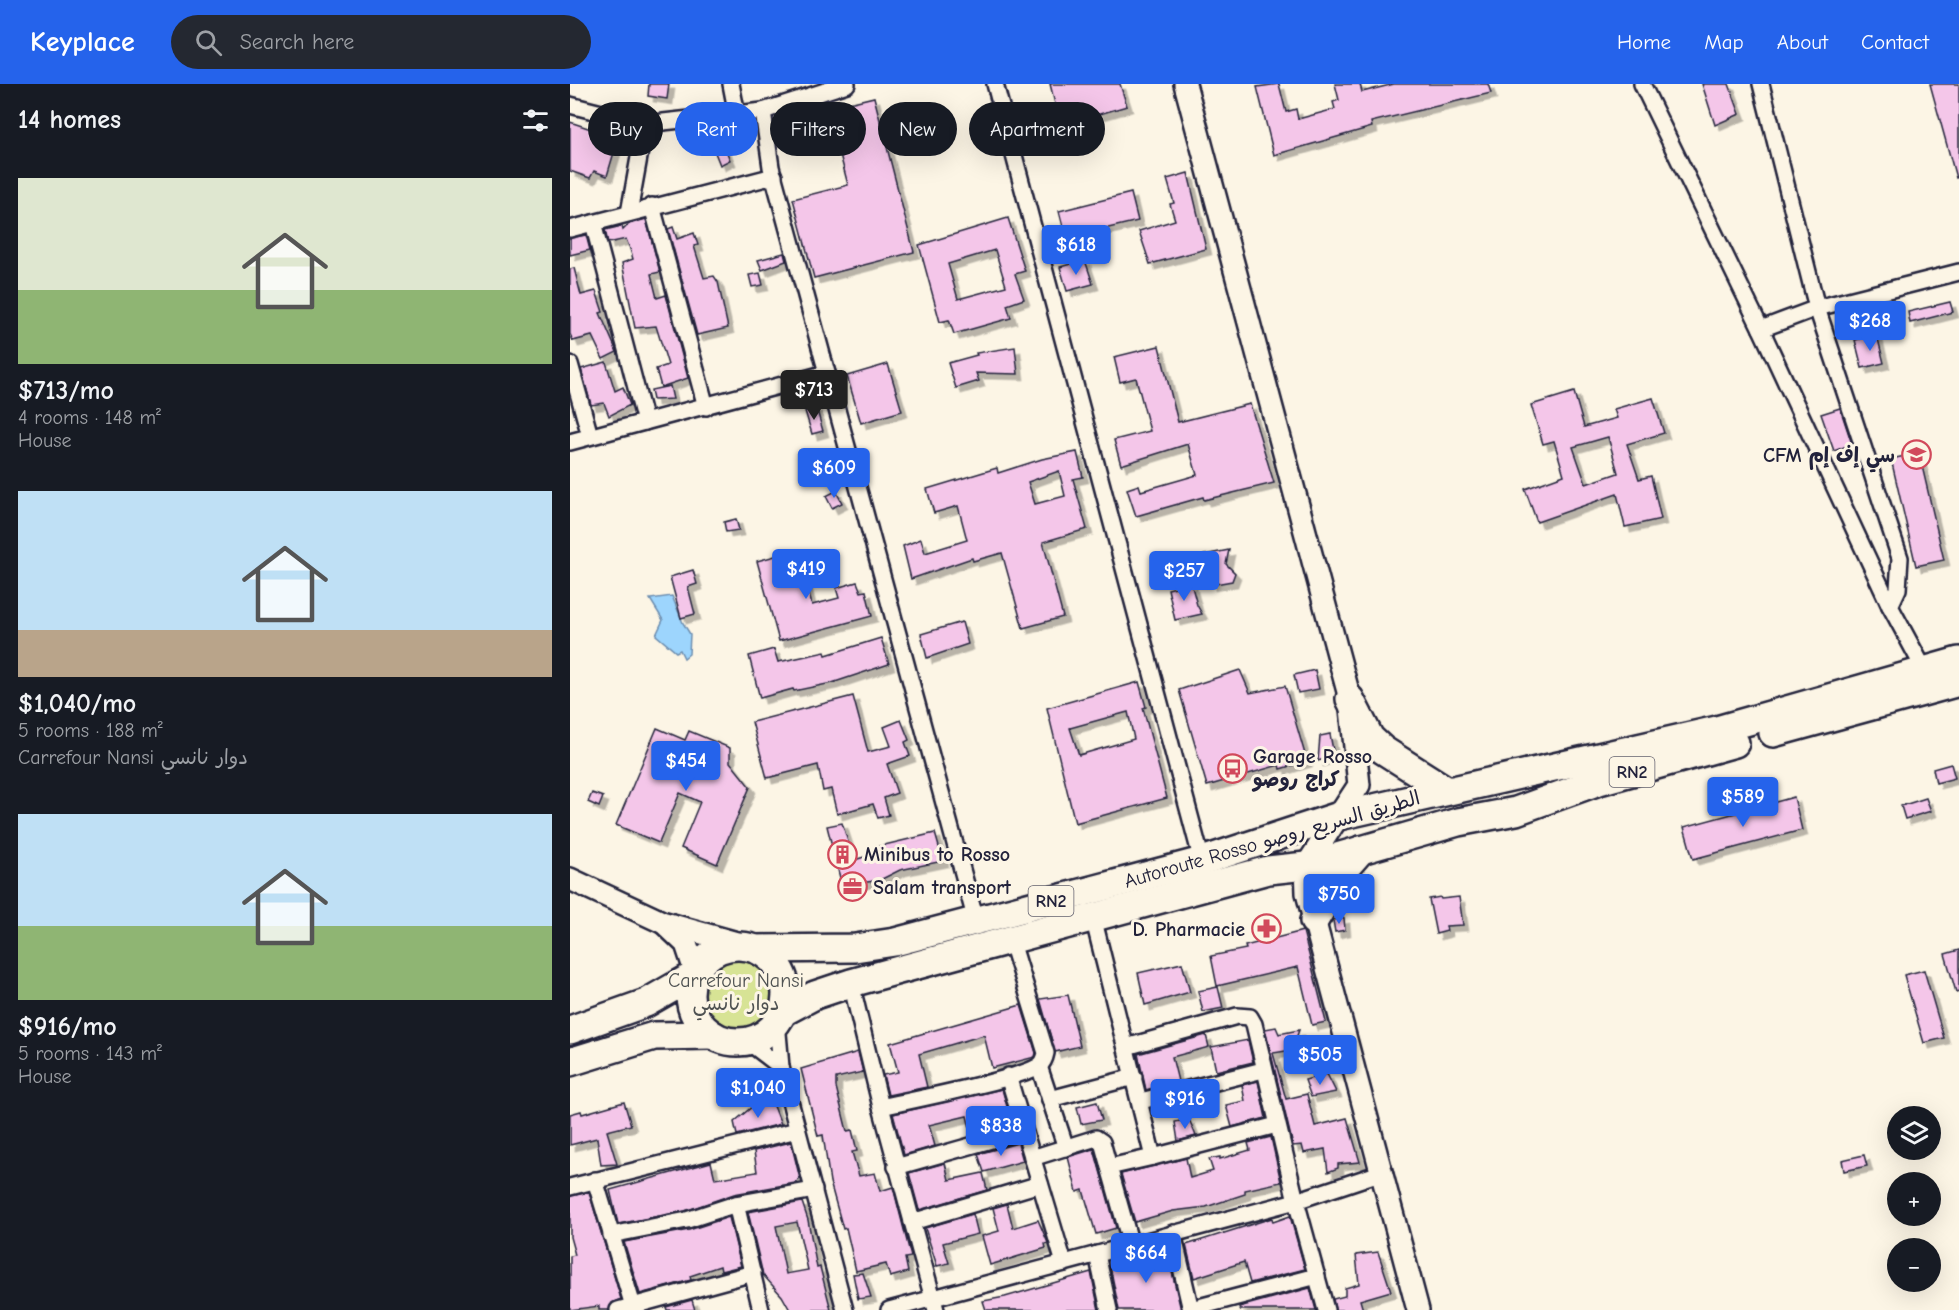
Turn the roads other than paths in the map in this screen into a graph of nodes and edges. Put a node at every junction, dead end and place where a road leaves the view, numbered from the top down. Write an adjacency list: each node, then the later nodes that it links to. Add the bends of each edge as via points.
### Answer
1 (731, 84): 7 (street)
2 (847, 84): 10 (street)
3 (995, 84): 35 (street)
4 (1185, 84): 31 (main road)
5 (1642, 84): 20 (street)
6 (1761, 84): 19 (street)
7 (734, 102)
8 (570, 105): 9 (street)
9 (588, 110)
10 (763, 111): 11 (street); 13 (street)
11 (758, 112)
12 (639, 156): 15 (street)
13 (774, 176): 14 (street); 22 (street)
14 (652, 206): 15 (street); 23 (street)
15 (629, 213): 16 (street)
16 (593, 223): 17 (street); 24 (street)
17 (570, 229)
18 (1959, 272): 19 (street)
19 (1817, 308): 20 (street); 27 (street, via 1900,558 1898,589)
20 (1761, 329): 27 (street)
21 (570, 364): 25 (street)
22 (827, 373): 23 (street); 39 (street)
23 (706, 407): 24 (street)
24 (645, 422): 25 (street)
25 (590, 436): 26 (street)
26 (570, 442)
27 (1890, 606): 29 (street)
28 (1959, 661): 29 (highway, Autoroute Rosso الطريق السريع روصو / RN2)
29 (1925, 670): 32 (highway, Autoroute Rosso الطريق السريع روصو / RN2, via 1717,730)
30 (1959, 682): 34 (highway, Autoroute Rosso الطريق السريع روصو / RN2, via 1599,781 1516,811 1458,822)
31 (1350, 699): 32 (highway, via 1370,738); 33 (main road, via 1359,785)
32 (1446, 790): 33 (highway, Autoroute Rosso الطريق السريع روصو / RN2)
33 (1339, 816): 35 (highway, Autoroute Rosso الطريق السريع روصو / RN2); 36 (main road)
34 (1361, 850): 36 (highway, Autoroute Rosso الطريق السريع روصو / RN2); 40 (highway)
35 (1202, 861): 39 (highway, Autoroute Rosso الطريق السريع روصو / RN2)
36 (1306, 866): 38 (highway, Autoroute Rosso الطريق السريع روصو / RN2, via 1268,870); 40 (main road)
37 (570, 879): 41 (main road)
38 (1093, 917): 42 (highway, Autoroute Rosso الطريق السريع روصو / RN2); 50 (street)
39 (976, 921): 43 (highway, Autoroute Rosso الطريق السريع روصو / RN2, via 855,948)
40 (1314, 921): 68 (main road)
41 (662, 922): 43 (main road); 44 (main road, via 686,944)
42 (1011, 939): 45 (highway, Autoroute Rosso الطريق السريع روصو / RN2); 52 (street, via 1046,1053)
43 (752, 948): 44 (highway, via 731,946 716,951 703,960); 46 (highway, via 771,958 784,979 786,996)
44 (694, 974): 47 (highway, via 646,1004); 48 (highway, via 692,1009 700,1024)
45 (851, 983): 46 (highway, Autoroute Rosso الطريق السريع روصو / RN2, via 815,995); 59 (street)
46 (780, 1017): 49 (highway, via 764,1035); 53 (street)
47 (570, 1030)
48 (713, 1035): 49 (highway, via 727,1041); 51 (highway, via 654,1036)
49 (747, 1041): 53 (street)
50 (1126, 1047): 54 (street, via 1245,1014 1254,1024); 56 (street)
51 (570, 1062)
52 (1039, 1066): 55 (street); 57 (street)
53 (781, 1067): 61 (street)
54 (1263, 1070): 58 (street); 60 (street)
55 (1008, 1077): 59 (street); 62 (street)
56 (1134, 1077): 57 (street); 58 (street)
57 (1050, 1099): 63 (street)
58 (1141, 1101): 64 (street)
59 (880, 1107): 66 (street)
60 (1277, 1125): 64 (street); 73 (street)
61 (797, 1130): 69 (street); 72 (street)
62 (1023, 1131): 65 (street); 66 (street)
63 (1066, 1148): 65 (street); 67 (street, via 1100,1139)
64 (1153, 1157): 67 (street)
65 (1032, 1158): 70 (street)
66 (896, 1167): 75 (street)
67 (1109, 1167): 78 (street)
68 (1380, 1173): 73 (street); 91 (main road)
69 (595, 1180): 71 (street); 77 (street)
70 (1040, 1184): 75 (street); 80 (street)
71 (570, 1187)
72 (814, 1190): 74 (street); 86 (street)
73 (1296, 1201): 76 (street); 82 (street)
74 (736, 1204): 77 (street, via 687,1220); 81 (street)
75 (912, 1222): 83 (street)
76 (1173, 1233): 78 (street); 89 (street)
77 (611, 1236): 84 (street)
78 (1131, 1245): 79 (street)
79 (1097, 1254): 80 (street); 88 (street)
80 (1064, 1263): 83 (street)
81 (753, 1273): 84 (street); 85 (street)
82 (1317, 1276): 89 (street); 90 (street)
83 (934, 1304): 87 (street)
84 (625, 1308)
85 (761, 1310)
86 (845, 1310)
87 (889, 1310)
88 (1109, 1310)
89 (1191, 1310)
90 (1326, 1310)
91 (1418, 1310)

